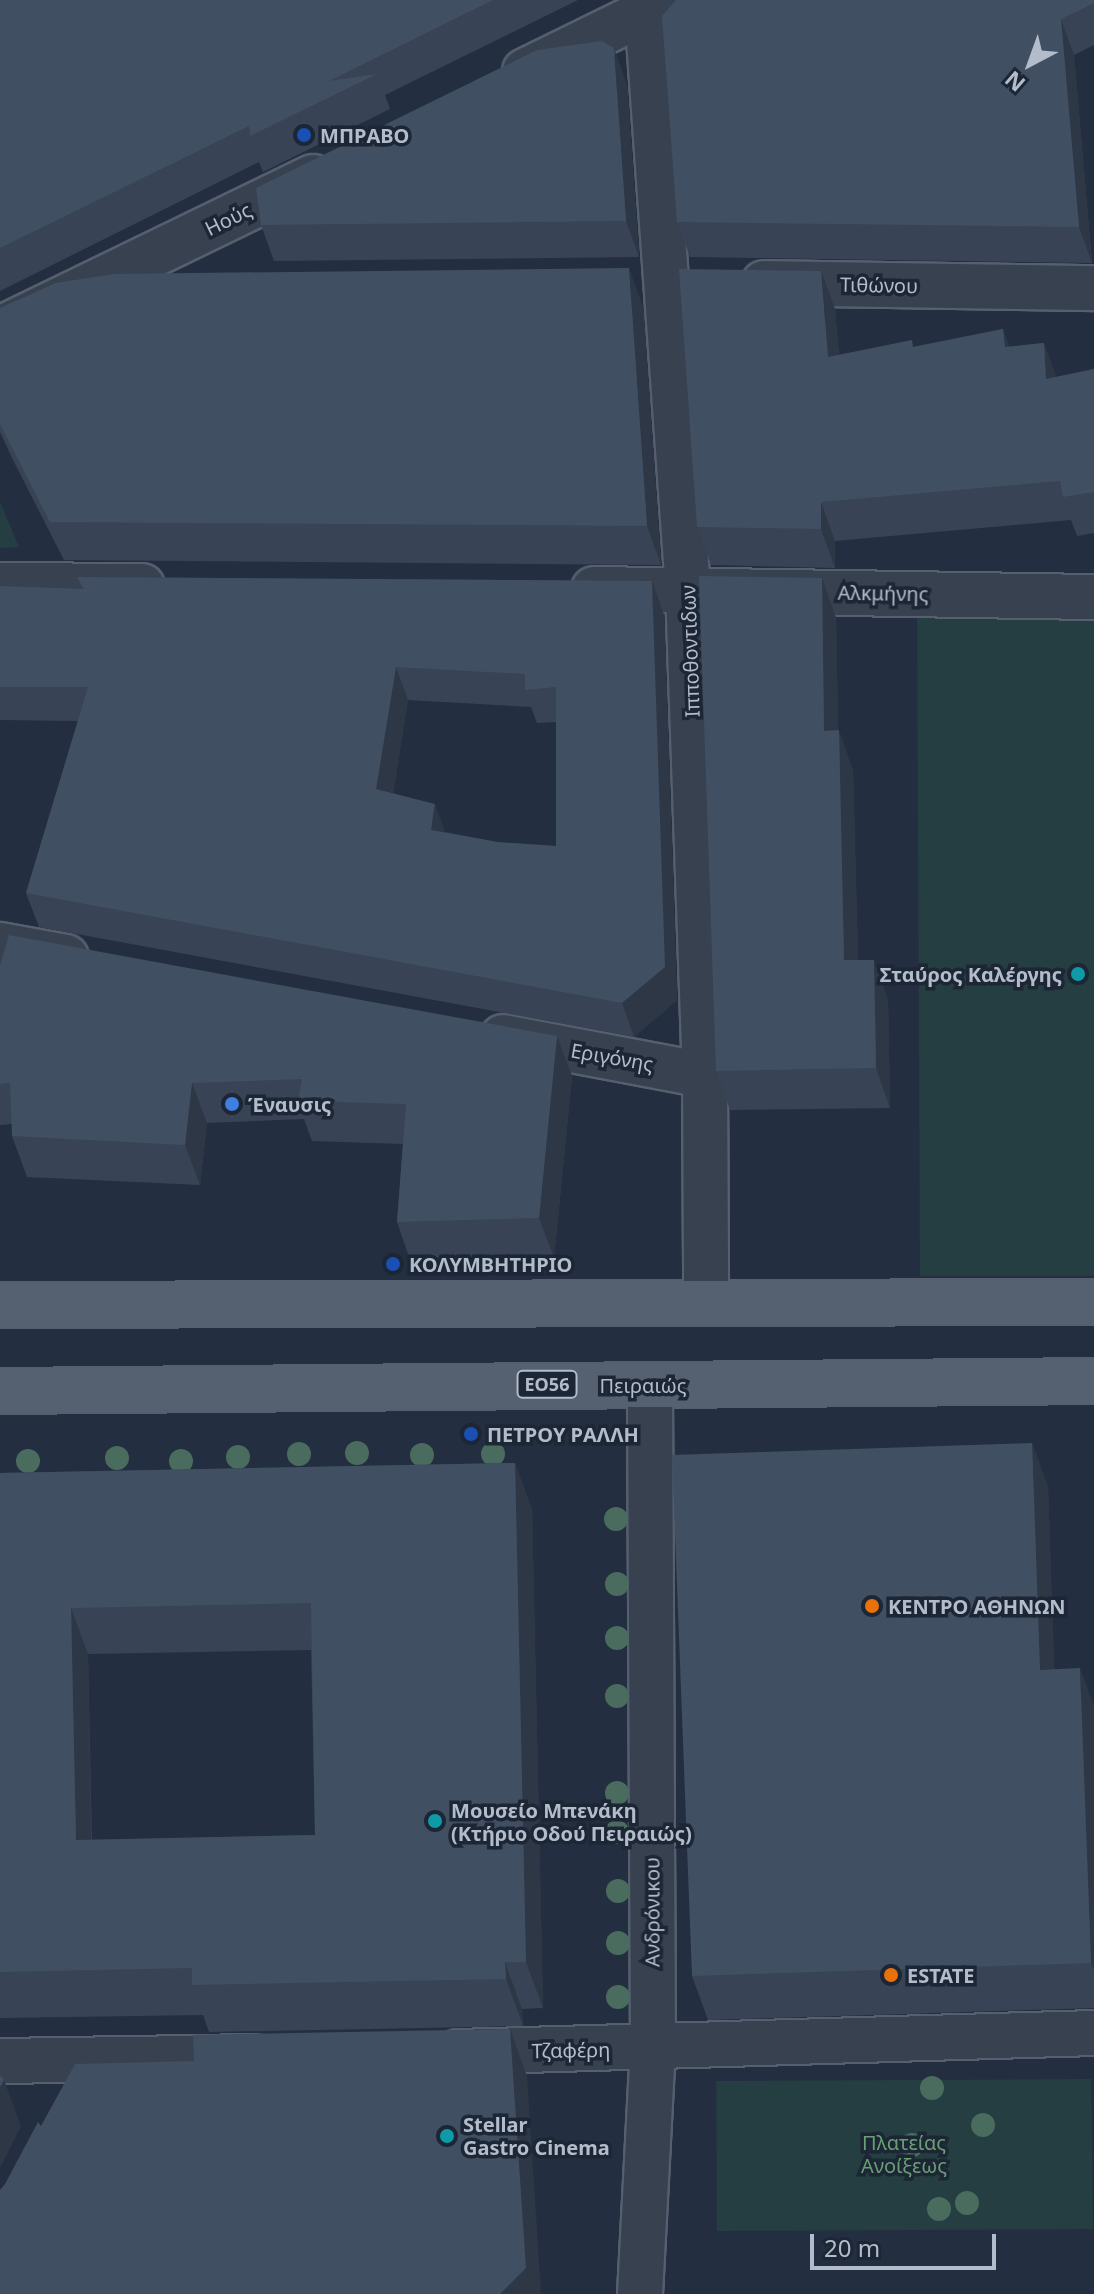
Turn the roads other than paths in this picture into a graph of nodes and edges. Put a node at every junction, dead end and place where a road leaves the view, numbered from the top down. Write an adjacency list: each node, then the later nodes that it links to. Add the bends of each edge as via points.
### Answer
1 (653, 4): 2 (street); 4 (street, Ιπποθοντιδων)
2 (496, 86)
3 (344, 161): 6 (street, Ηούς)
4 (649, 282): 7 (street, Τιθώνου); 12 (street, Ιπποθοντιδων)
5 (182, 287): 6 (street)
6 (88, 288): 8 (street, Ηούς)
7 (1094, 288)
8 (0, 329)
9 (0, 585): 10 (street)
10 (188, 586)
11 (547, 589): 12 (street, Αλκμήνης)
12 (688, 590): 13 (street, Αλκμήνης); 17 (street, Ιπποθοντιδων)
13 (1094, 597)
14 (0, 945): 15 (street)
15 (110, 965)
16 (470, 1031): 17 (street, Εριγόνης)
17 (705, 1075): 19 (street, Ιπποθοντιδων)
18 (1094, 1302): 19 (main road)
19 (706, 1303): 20 (main road)
20 (0, 1305)
21 (1094, 1381): 22 (main road, Πειραιώς / ΕΟ56)
22 (650, 1385): 23 (main road, Πειραιώς / ΕΟ56); 25 (street, Ανδρόνικου)
23 (0, 1391)
24 (1094, 2033): 25 (street, Τζαφέρη)
25 (653, 2048): 26 (street, Τζαφέρη); 31 (street, Ανδρόνικου)
26 (416, 2053)
27 (289, 2056): 29 (street)
28 (0, 2061): 29 (street)
29 (83, 2061): 30 (street)
30 (62, 2101)
31 (640, 2294)

